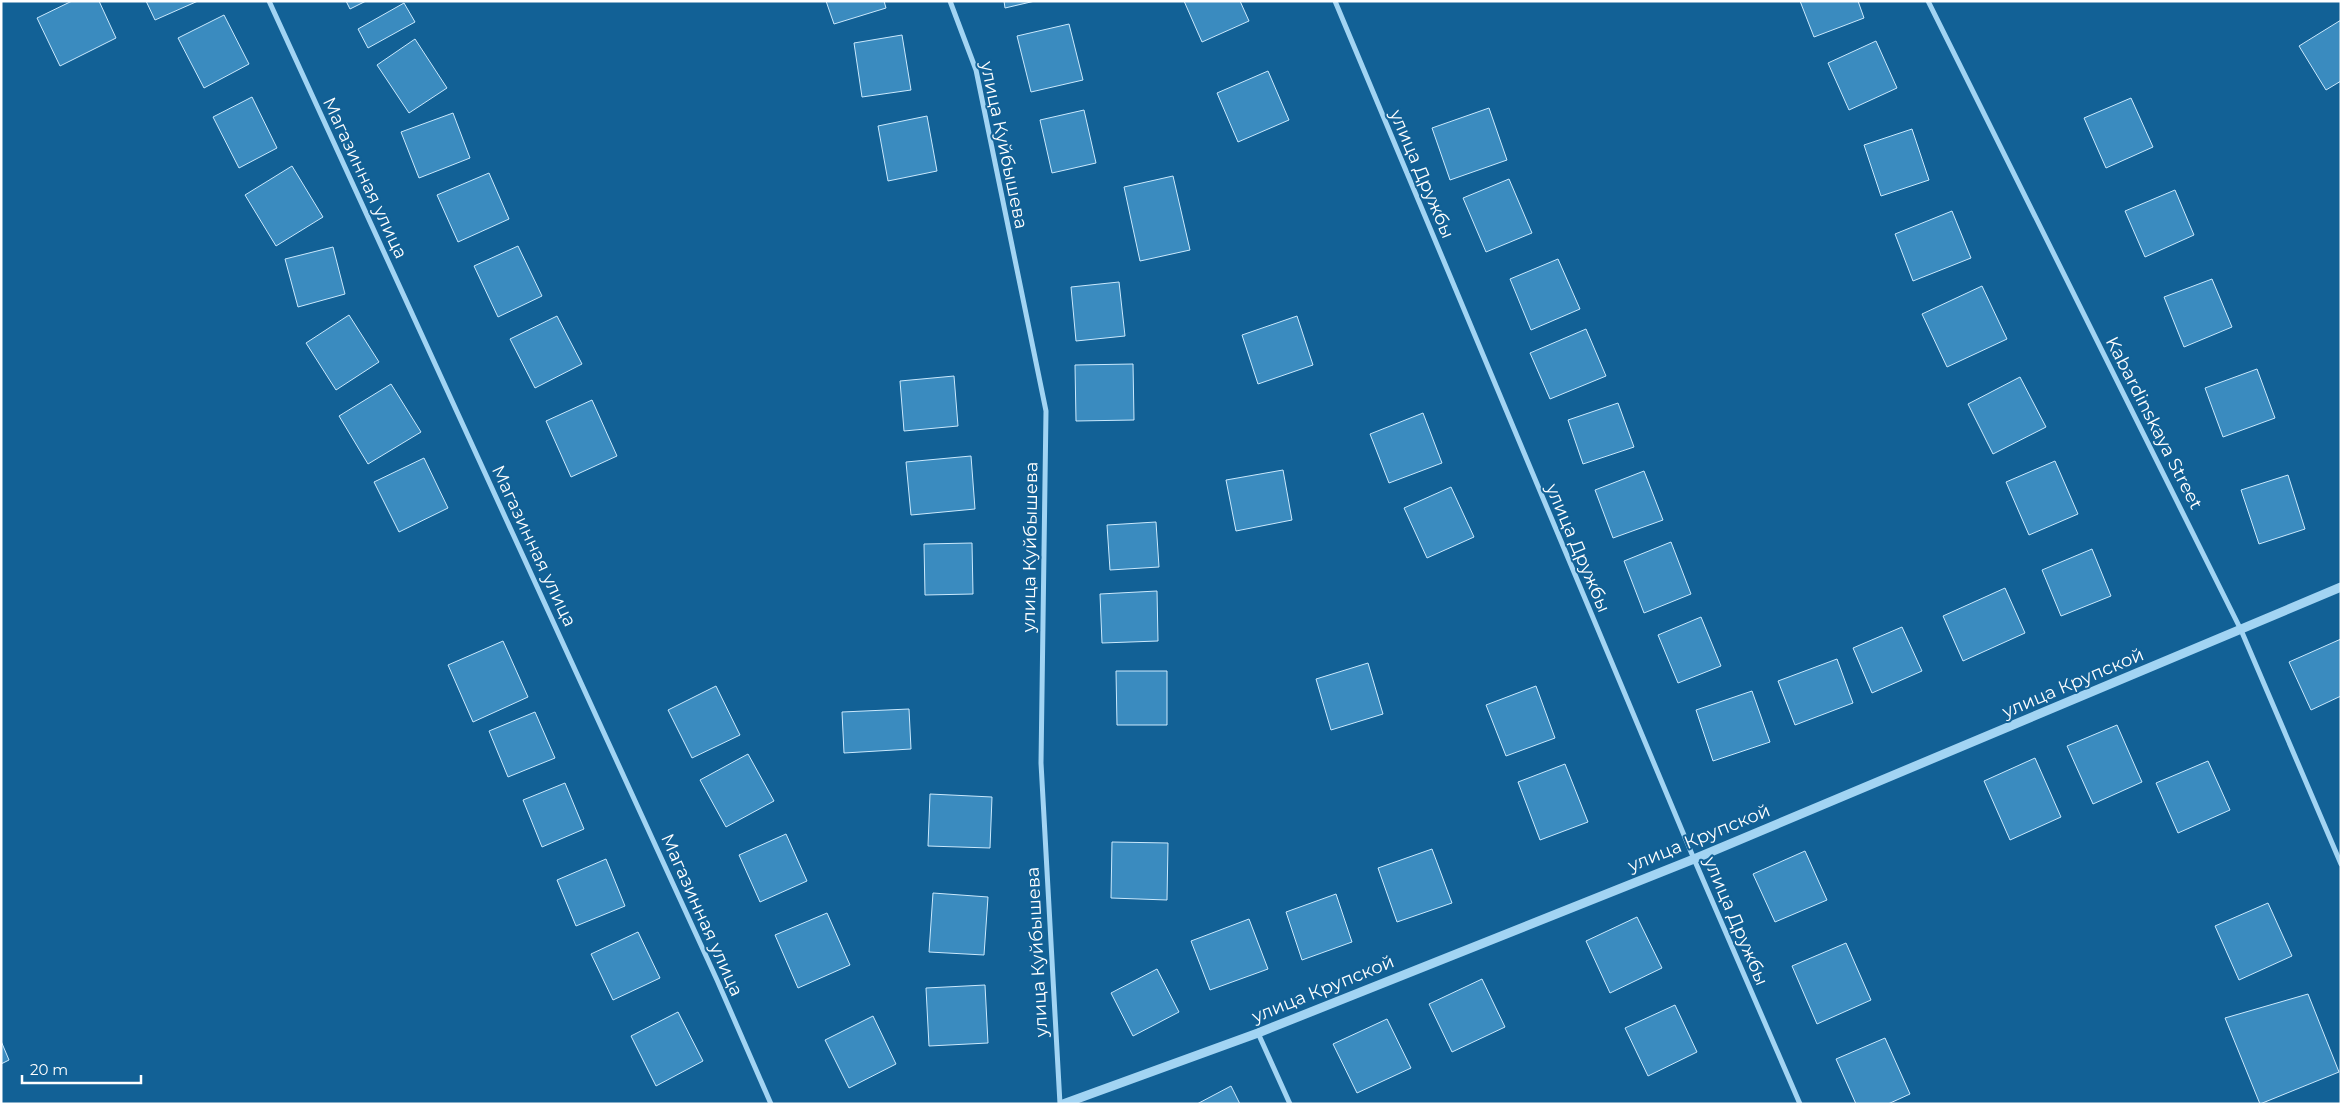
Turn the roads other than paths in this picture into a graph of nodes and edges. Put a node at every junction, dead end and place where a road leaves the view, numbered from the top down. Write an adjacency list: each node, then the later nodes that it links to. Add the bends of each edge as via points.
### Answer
1 (269, 1): 10 (street, Магазинная улица)
2 (950, 1): 11 (street, улица Куйбышева, via 976,70 1046,411 1041,763)
3 (1335, 1): 7 (street, улица Дружбы)
4 (1928, 1): 6 (street, Kabardinskaya Street)
5 (2341, 587): 6 (street, улица Крупской)
6 (2241, 630): 7 (street, улица Крупской); 8 (street, Kabardinskaya Street)
7 (1694, 859): 9 (street, улица Крупской); 13 (street, улица Дружбы)
8 (2341, 864)
9 (1258, 1033): 11 (street, улица Крупской); 12 (street)
10 (771, 1104)
11 (1061, 1104)
12 (1290, 1104)
13 (1800, 1104)

